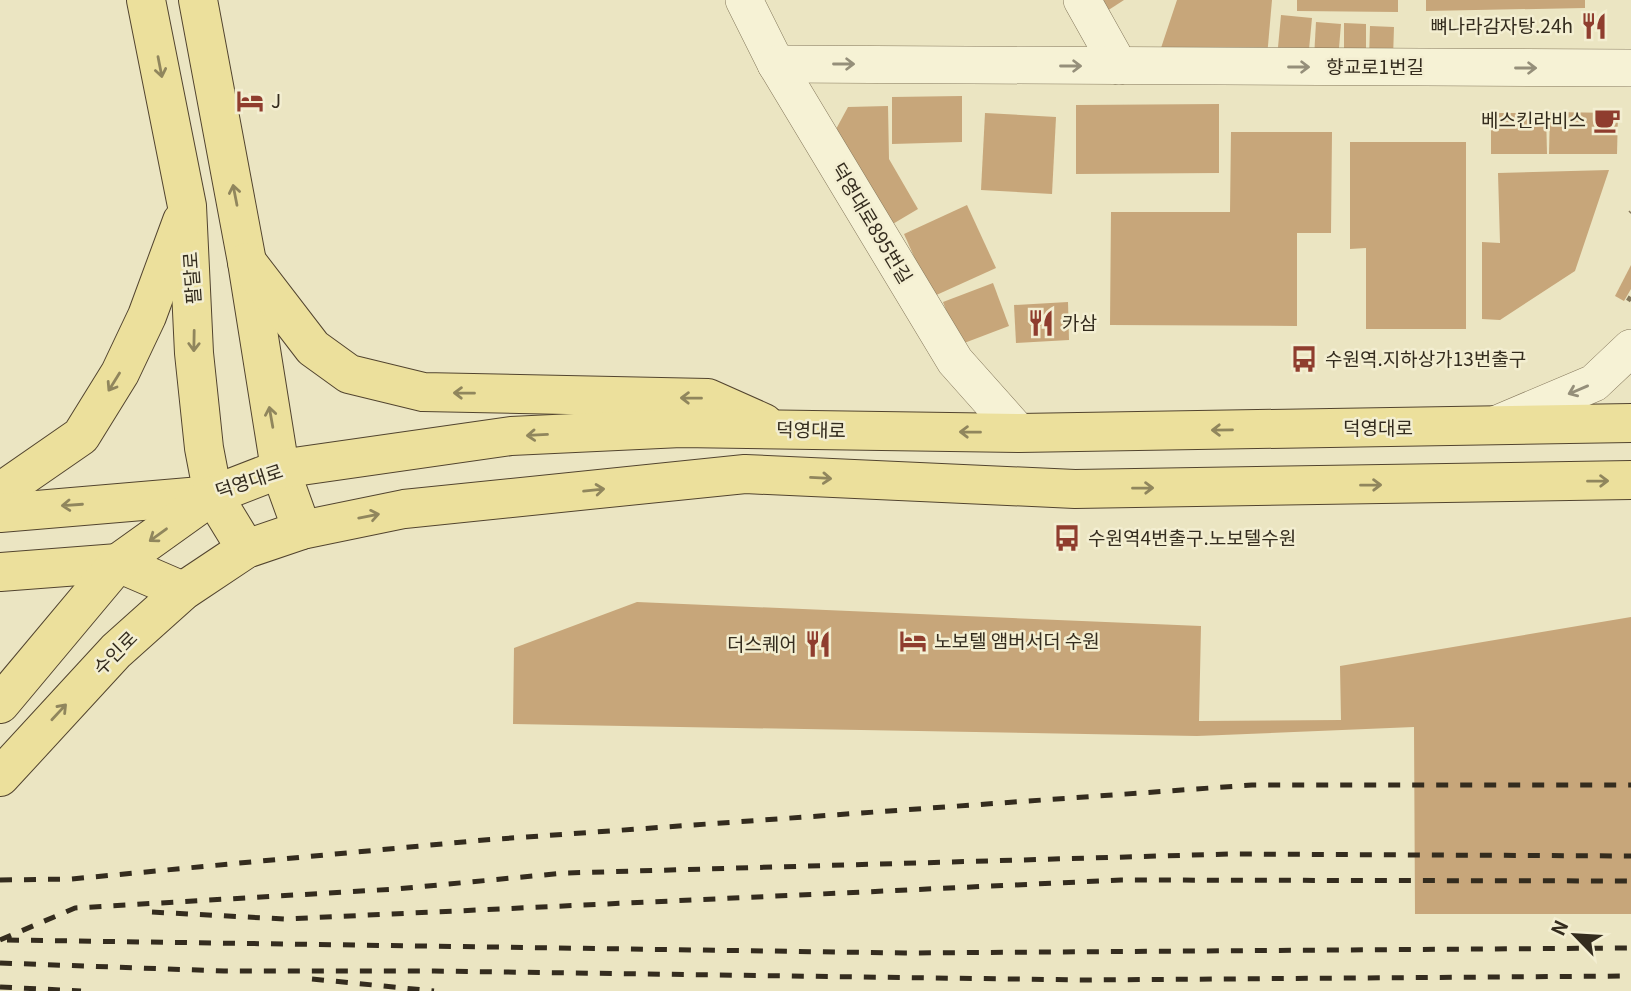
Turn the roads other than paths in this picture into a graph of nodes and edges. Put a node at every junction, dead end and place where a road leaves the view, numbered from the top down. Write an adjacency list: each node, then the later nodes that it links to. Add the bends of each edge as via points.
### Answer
1 (146, 0): 8 (main road, 팔달로, one-way to 8)
2 (198, 0): 9 (main road, one-way to 2)
3 (744, 0): 5 (street, 덕영대로895번길)
4 (1082, 0): 6 (street)
5 (776, 64): 6 (street, 향교로1번길, one-way to 6); 14 (street, 덕영대로895번길, via 955,361)
6 (1119, 66): 7 (street, 향교로1번길, one-way to 7)
7 (1631, 68)
8 (187, 206): 17 (main road, one-way to 17, via 147,316 120,373 81,436); 18 (main road, 팔달로, one-way to 18, via 194,353)
9 (247, 262): 13 (main road, one-way to 9, via 708,398 423,392 349,374 313,348); 15 (main road, one-way to 9)
10 (1631, 348): 12 (street, one-way to 12, via 1594,383)
11 (1631, 423): 12 (main road, 덕영대로)
12 (1489, 428): 14 (main road, 덕영대로, one-way to 14)
13 (777, 429): 14 (main road, 덕영대로, one-way to 13); 15 (main road, 덕영대로, one-way to 15, via 681,428 511,436)
14 (1019, 433)
15 (280, 469): 18 (main road, 덕영대로); 20 (main road)
16 (1631, 480): 20 (main road, one-way to 16, via 404,509 746,474 1075,489)
17 (0, 492)
18 (213, 495): 19 (main road, 덕영대로, one-way to 19); 21 (main road, 팔달로); 22 (main road, one-way to 22)
19 (0, 513)
20 (302, 530): 21 (main road)
21 (246, 549): 24 (main road, 수인로)
22 (118, 564): 23 (main road); 24 (main road); 25 (main road)
23 (0, 572)
24 (183, 591): 26 (main road, 수인로, one-way to 24, via 116,651)
25 (0, 704)
26 (6, 769)

